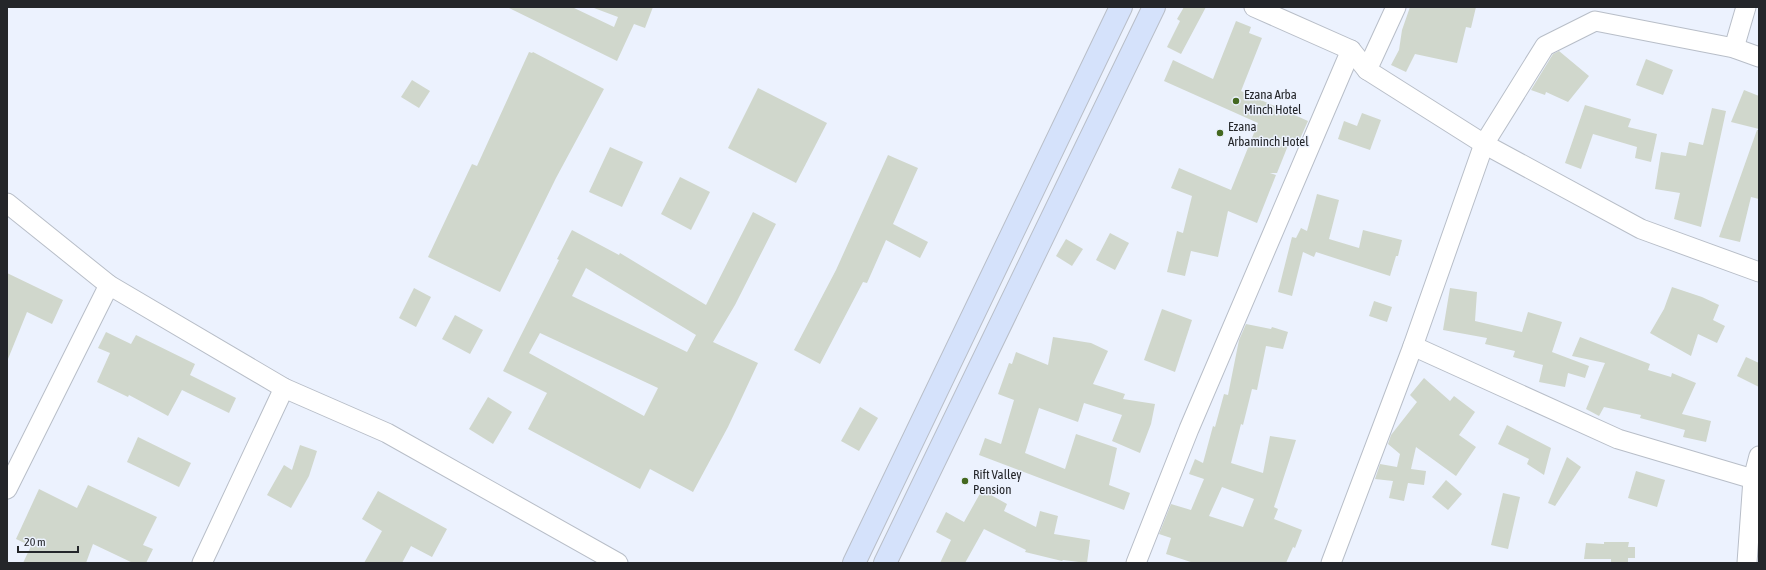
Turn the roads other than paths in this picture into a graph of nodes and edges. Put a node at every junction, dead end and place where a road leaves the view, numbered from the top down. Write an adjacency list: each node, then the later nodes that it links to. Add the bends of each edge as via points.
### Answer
1 (1121, 7): 21 (street)
2 (1154, 7): 22 (street)
3 (1254, 7): 7 (street)
4 (1396, 7): 9 (street)
5 (1746, 7): 6 (street)
6 (1734, 48): 8 (street); 10 (street, via 1595,21 1545,46)
7 (1351, 50): 9 (street); 23 (street, via 1189,429)
8 (1759, 57)
9 (1367, 70): 10 (street)
10 (1484, 144): 12 (street, via 1641,229); 14 (street)
11 (7, 203): 13 (street)
12 (1759, 272)
13 (109, 285): 15 (street); 18 (street)
14 (1413, 346): 17 (street, via 1618,439); 24 (street)
15 (284, 388): 19 (street); 20 (street, via 387,434)
16 (1759, 456): 17 (street)
17 (1753, 479): 25 (street)
18 (7, 489)
19 (202, 563)
20 (618, 563)
21 (854, 563)
22 (885, 563)
23 (1136, 563)
24 (1331, 563)
25 (1747, 563)

